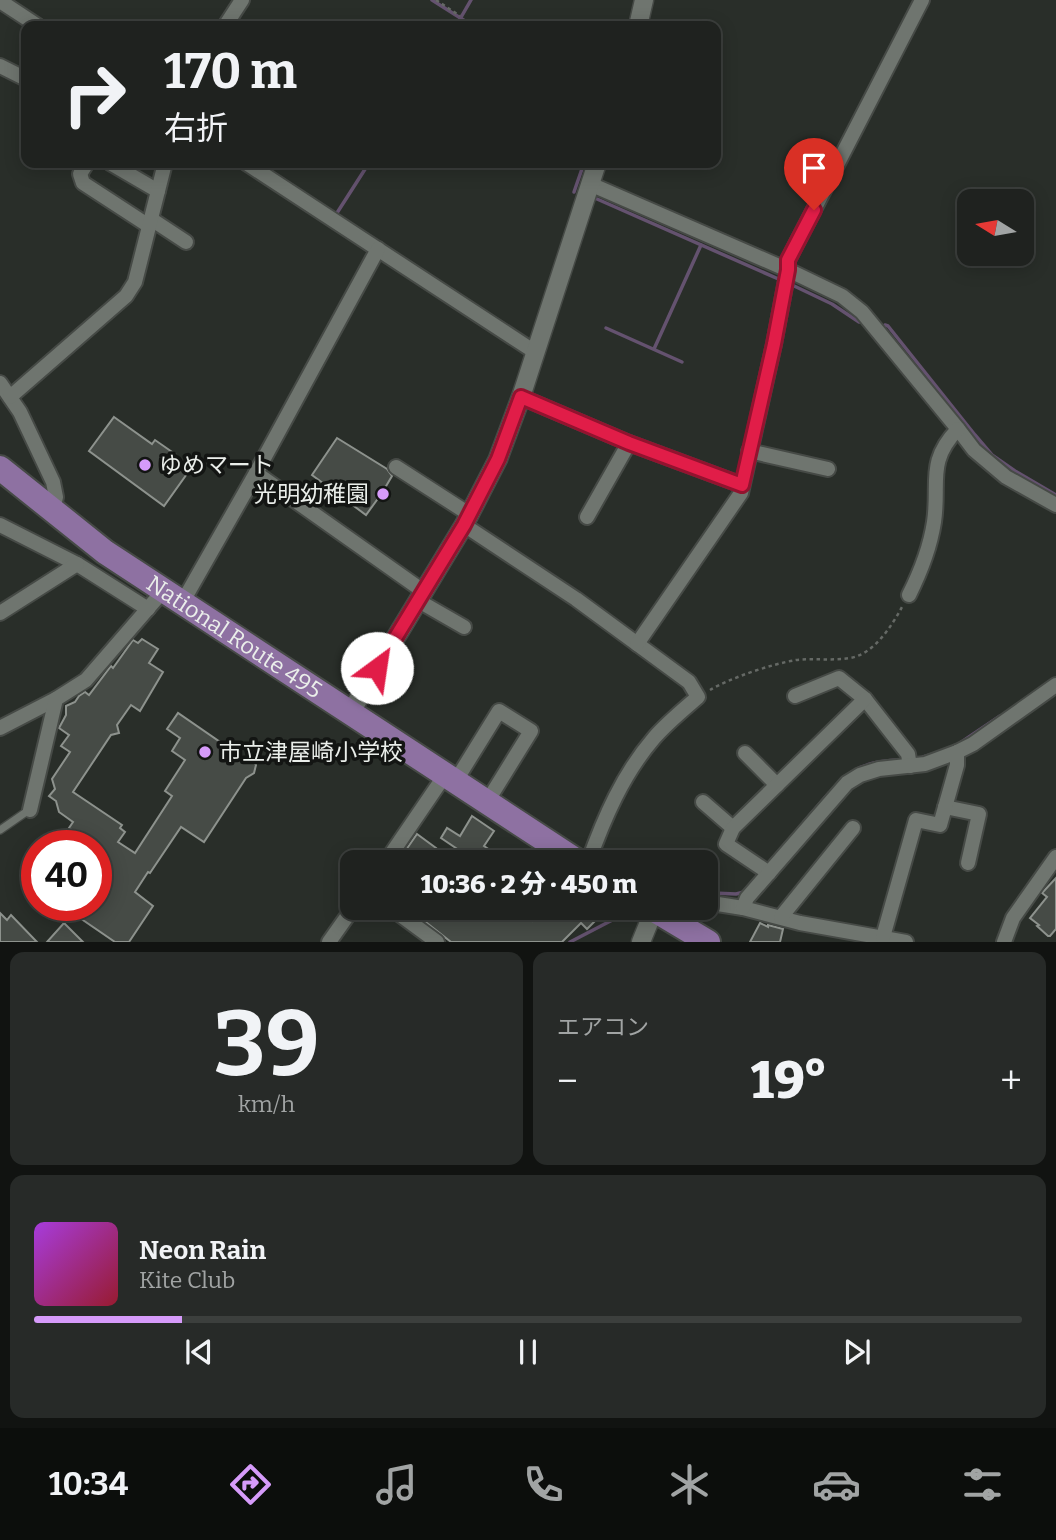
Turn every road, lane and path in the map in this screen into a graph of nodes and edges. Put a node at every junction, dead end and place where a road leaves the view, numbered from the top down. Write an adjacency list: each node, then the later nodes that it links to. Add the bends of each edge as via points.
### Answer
1 (242, 0): 8 (street)
2 (436, 0): 6 (path)
3 (644, 0): 9 (street)
4 (922, 0): 22 (street, via 788,260)
5 (2, 7): 7 (street)
6 (460, 16)
7 (29, 21)
8 (228, 21)
9 (639, 21)
10 (0, 66): 11 (street)
11 (21, 76)
12 (84, 168): 19 (street, via 83,183)
13 (119, 168): 18 (street)
14 (164, 168): 18 (street)
15 (254, 168): 21 (street)
16 (595, 168): 17 (street)
17 (590, 184): 22 (street); 23 (street)
18 (158, 191): 19 (street)
19 (150, 223): 20 (street); 25 (street, via 135,282 126,296)
20 (186, 242)
21 (378, 249): 23 (street); 33 (street)
22 (788, 270): 27 (street, via 842,296 862,312); 29 (street)
23 (535, 352): 26 (street)
24 (0, 383): 25 (street)
25 (10, 397): 36 (street, via 53,482)
26 (521, 397): 28 (street); 38 (street, via 498,459)
27 (958, 429): 35 (street, via 974,450 1006,477); 41 (street, via 938,460 928,553)
28 (629, 443): 34 (street); 37 (street)
29 (749, 451): 32 (street); 34 (street)
30 (396, 467): 38 (street)
31 (0, 468): 36 (highway, National Route 495)
32 (828, 469)
33 (256, 472): 42 (street); 43 (street)
34 (742, 485): 46 (street, via 730,511)
35 (1056, 506)
36 (53, 510): 43 (highway, National Route 495)
37 (587, 517)
38 (467, 519): 42 (street); 46 (street)
39 (0, 525): 40 (street)
40 (77, 564): 43 (street); 44 (street)
41 (909, 595): 49 (path, via 888,629 866,652 851,658 796,660 714,687)
42 (420, 596): 45 (street); 52 (street)
43 (165, 601): 50 (street, via 103,657 86,680); 52 (highway, National Route 495)
44 (0, 612)
45 (464, 627)
46 (637, 644): 49 (street, via 689,682)
47 (1056, 685): 54 (street)
48 (795, 696): 51 (street, via 839,678)
49 (698, 697): 68 (street, via 653,739 633,766)
50 (56, 699): 53 (street); 62 (street)
51 (865, 699): 56 (street, via 908,754); 58 (street)
52 (350, 713): 57 (highway, National Route 495)
53 (0, 729)
54 (957, 752): 56 (street); 61 (street)
55 (746, 753): 58 (street)
56 (910, 766): 71 (street, via 879,769 847,783)
57 (450, 778): 59 (highway, National Route 495); 59 (street, via 499,711 531,731); 66 (street)
58 (777, 785): 63 (street)
59 (487, 802): 67 (highway, National Route 495)
60 (703, 802): 63 (street)
61 (945, 807): 70 (street, via 979,814); 79 (street, via 940,825 916,820)
62 (30, 810): 65 (lane)
63 (733, 828): 71 (street, via 726,844)
64 (853, 828): 74 (street)
65 (0, 830)
66 (395, 850)
67 (560, 850)
68 (592, 850)
69 (1056, 858): 85 (street, via 1013,918)
70 (968, 863)
71 (769, 873): 73 (street)
72 (718, 904): 73 (street)
73 (743, 908): 74 (street)
74 (781, 917): 79 (street)
75 (345, 920): 80 (street)
76 (407, 920): 81 (street)
77 (650, 920): 82 (street)
78 (673, 920): 83 (highway)
79 (883, 937): 84 (street)
80 (329, 942)
81 (437, 942)
82 (641, 942)
83 (708, 942)
84 (906, 942)
85 (1004, 942)

